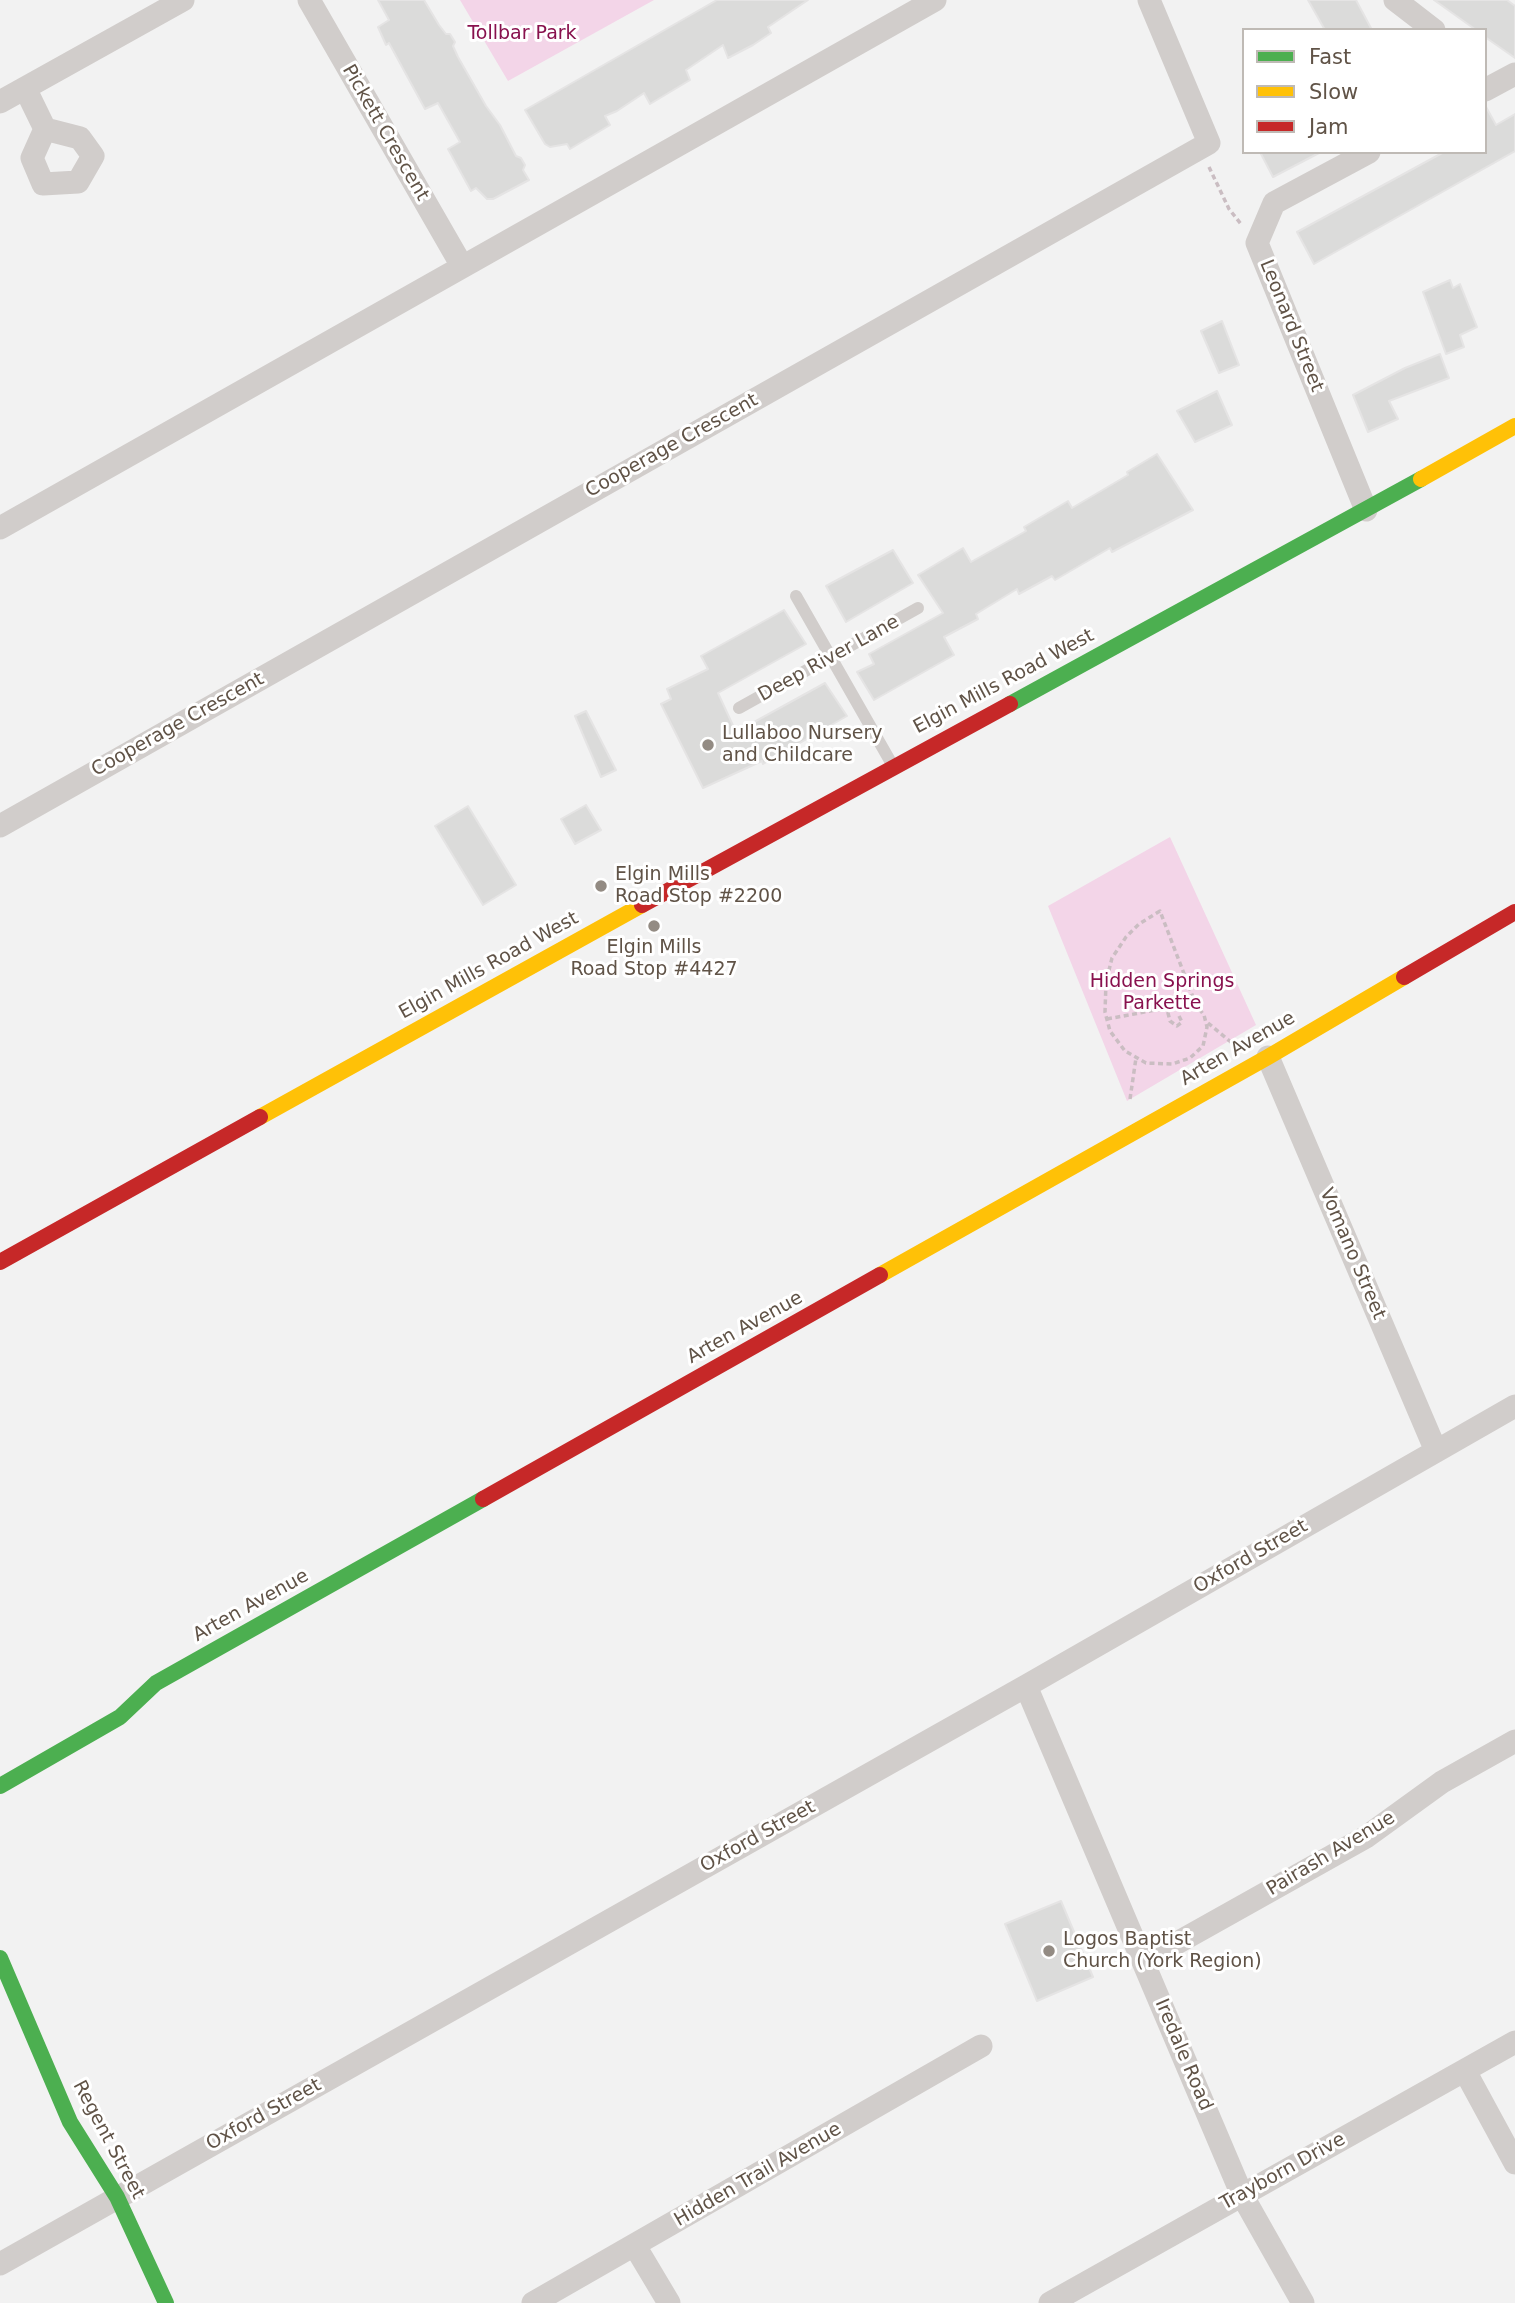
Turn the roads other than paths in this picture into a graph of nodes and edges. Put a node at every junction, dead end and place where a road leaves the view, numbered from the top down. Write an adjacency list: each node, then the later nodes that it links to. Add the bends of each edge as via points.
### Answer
1 (183, 0): 7 (street)
2 (309, 0): 11 (street, Pickett Crescent)
3 (935, 0): 11 (street)
4 (1149, 0): 20 (street, Cooperage Crescent, via 1209,143)
5 (1395, 0): 6 (street)
6 (1431, 28)
7 (25, 88): 8 (street); 9 (street)
8 (0, 102)
9 (45, 129)
10 (1365, 154): 13 (street, Leonard Street, via 1274,203 1258,243)
11 (462, 266): 14 (street)
12 (1515, 426): 13 (street, Elgin Mills Road West)
13 (1366, 510): 19 (street, Elgin Mills Road West)
14 (0, 528)
15 (796, 596): 17 (lane)
16 (918, 608): 17 (lane, Deep River Lane)
17 (831, 658): 18 (lane, Deep River Lane); 19 (lane)
18 (739, 708)
19 (893, 766): 23 (street, Elgin Mills Road West)
20 (0, 826)
21 (1515, 912): 22 (street, Arten Avenue)
22 (1268, 1057): 25 (street, Vomano Street); 28 (street, Arten Avenue, via 156,1684 120,1717)
23 (0, 1262)
24 (1515, 1406): 25 (street, Oxford Street)
25 (1436, 1451): 26 (street, Oxford Street)
26 (1026, 1686): 30 (street, Iredale Road); 36 (street, Oxford Street)
27 (1515, 1741): 30 (street, Pairash Avenue, via 1442,1782 1366,1837)
28 (0, 1786)
29 (0, 1958): 36 (street, Regent Street, via 70,2122)
30 (1143, 1962): 35 (street, Iredale Road)
31 (1515, 2042): 33 (street, Trayborn Drive)
32 (981, 2046): 37 (street, Hidden Trail Avenue)
33 (1465, 2071): 34 (street); 35 (street, Trayborn Drive)
34 (1515, 2163)
35 (1242, 2195): 42 (street, Trayborn Drive); 43 (street, Iredale Road)
36 (117, 2197): 38 (street, Oxford Street); 39 (street, Regent Street)
37 (635, 2246): 40 (street, Hidden Trail Avenue); 41 (street)
38 (0, 2264)
39 (166, 2303)
40 (533, 2303)
41 (669, 2303)
42 (1050, 2303)
43 (1303, 2303)

